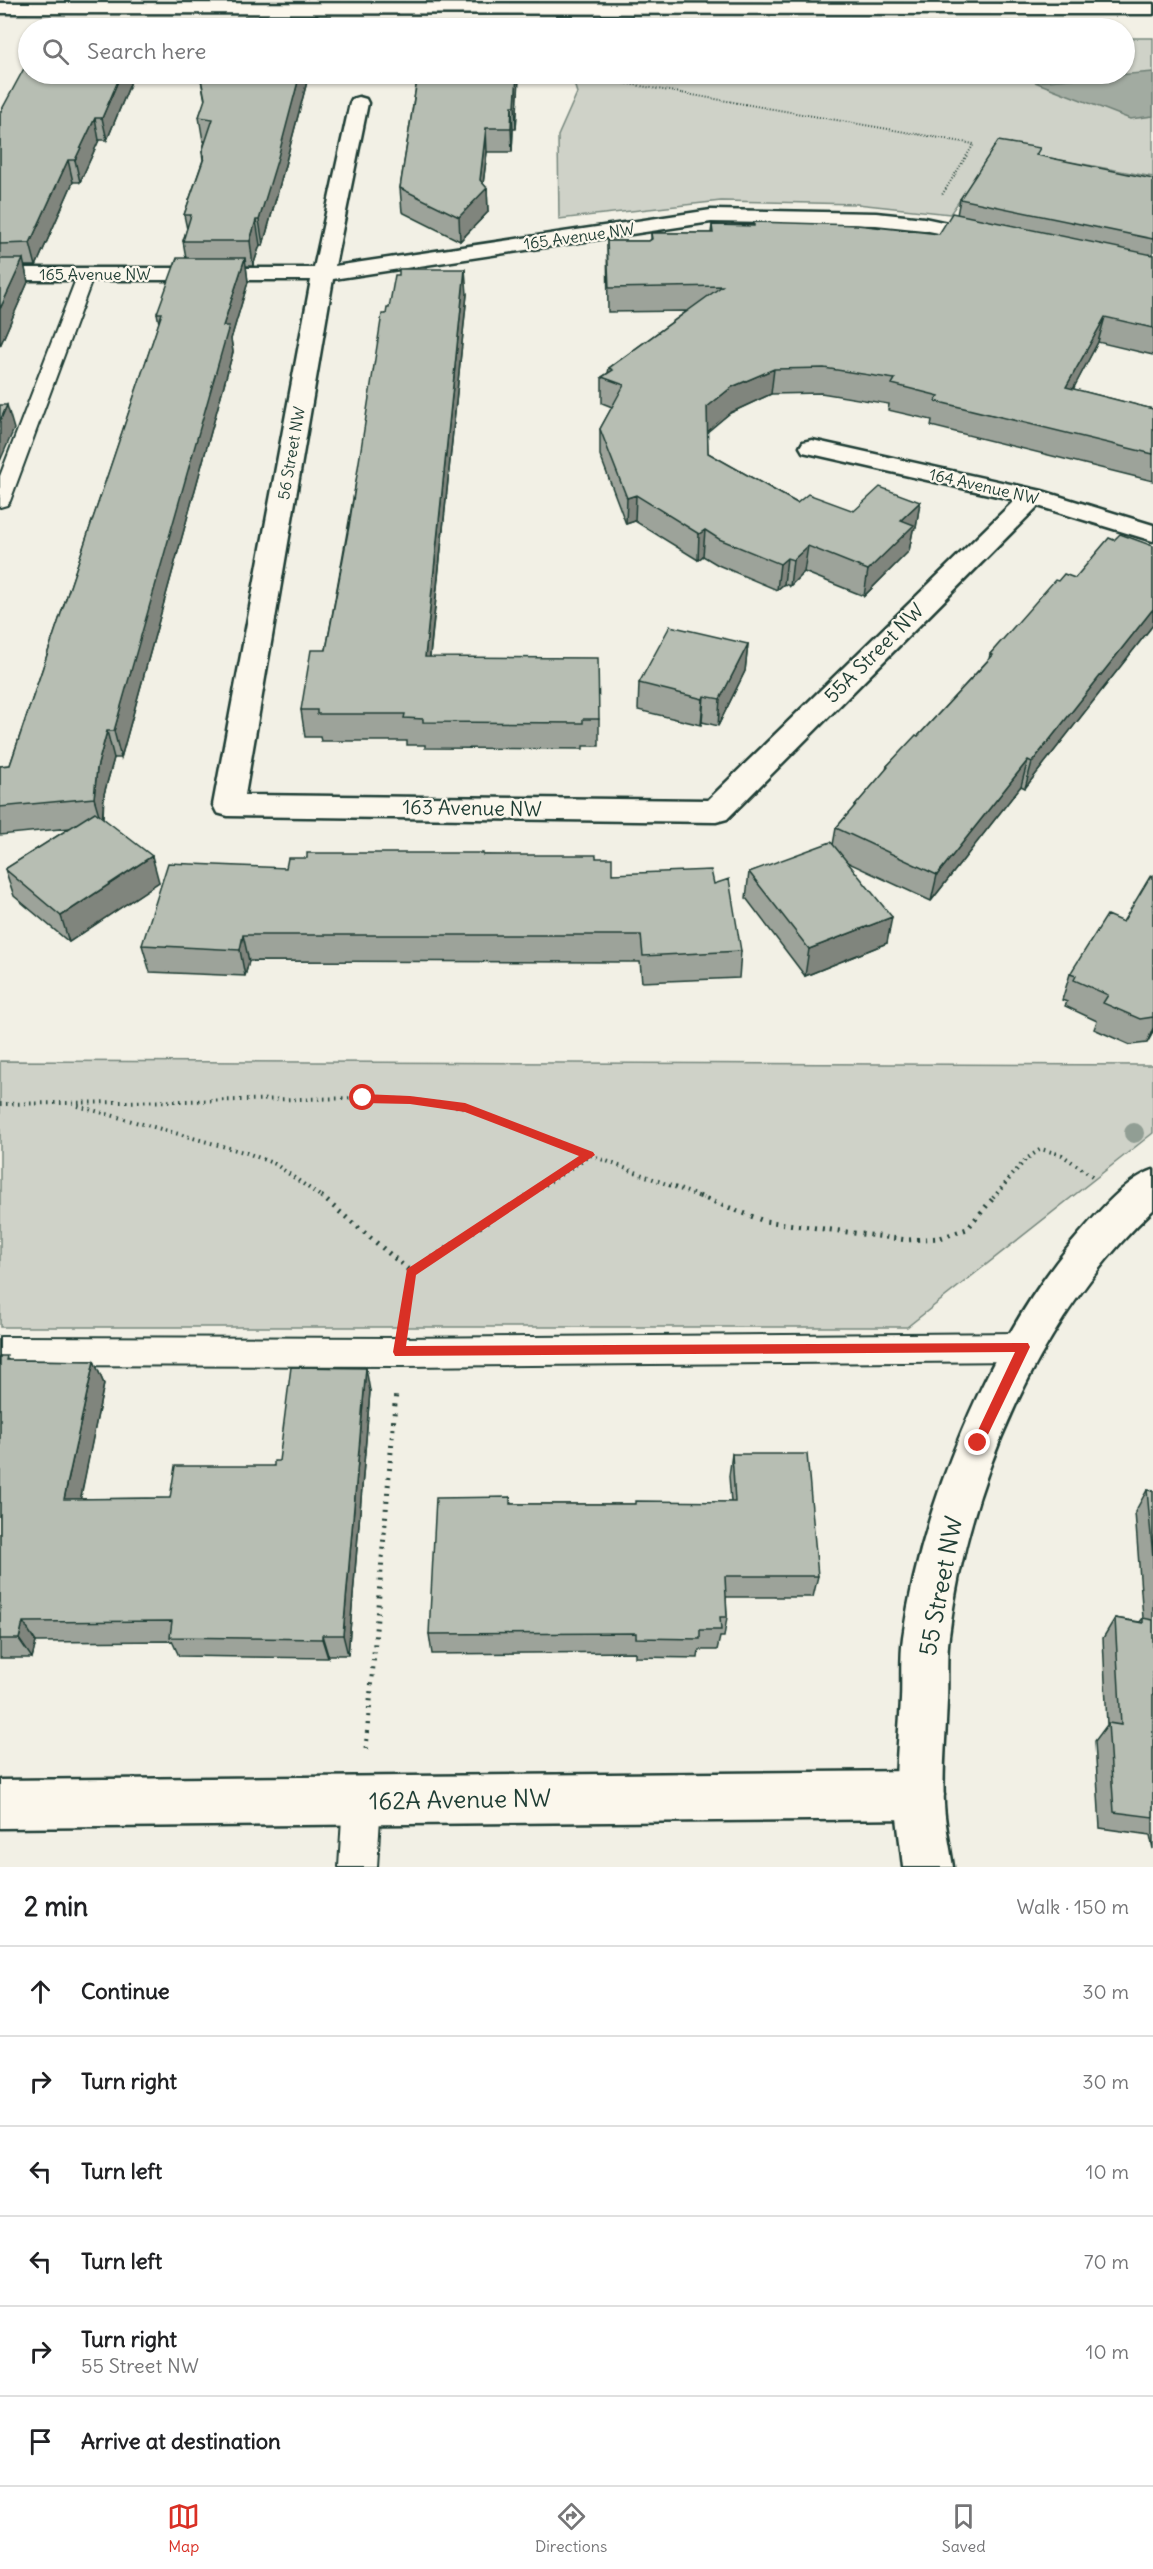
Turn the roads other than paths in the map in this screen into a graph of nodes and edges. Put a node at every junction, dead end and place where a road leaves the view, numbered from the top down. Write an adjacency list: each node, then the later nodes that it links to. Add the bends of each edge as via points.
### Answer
1 (0, 8): 2 (street)
2 (1153, 9)
3 (359, 103): 7 (street, 56 Street NW)
4 (1004, 241): 7 (street, 165 Avenue NW, via 924,224 876,219 711,216)
5 (0, 274): 6 (street, 165 Avenue NW)
6 (86, 274): 7 (street, 165 Avenue NW); 10 (lane)
7 (322, 274): 12 (street, 56 Street NW)
8 (812, 447): 9 (street, 164 Avenue NW)
9 (1033, 496): 11 (street, 164 Avenue NW); 13 (street, 55A Street NW)
10 (0, 501)
11 (1153, 533)
12 (228, 805): 13 (street, 163 Avenue NW)
13 (716, 811)
14 (1141, 1195): 15 (street, 55 Street NW, via 1070,1274)
15 (1024, 1347): 16 (lane); 17 (street, 55 Street NW, via 978,1443 945,1540 926,1637)
16 (0, 1351)
17 (920, 1795): 18 (street, 162A Avenue NW); 21 (street, 55 Street NW)
18 (362, 1801): 19 (street, 162A Avenue NW); 20 (lane)
19 (0, 1804)
20 (358, 1867)
21 (928, 1867)

